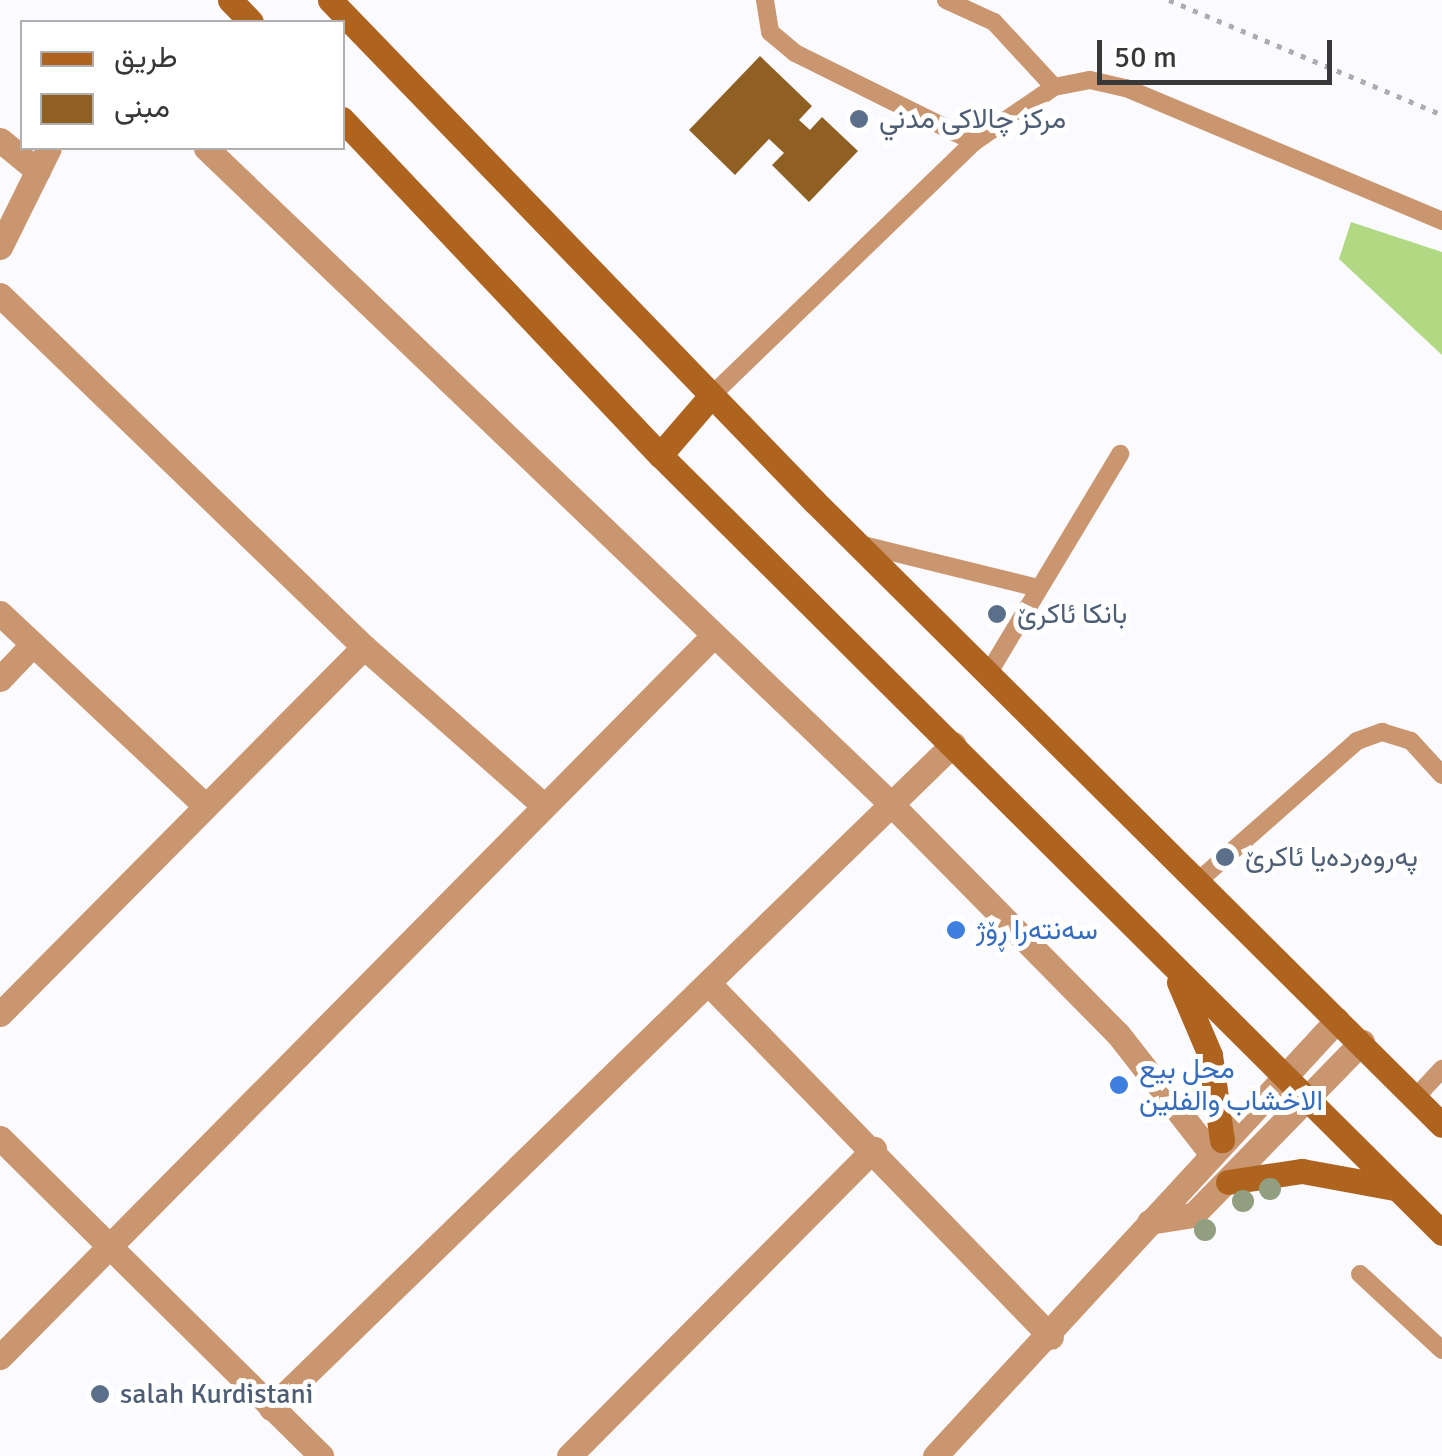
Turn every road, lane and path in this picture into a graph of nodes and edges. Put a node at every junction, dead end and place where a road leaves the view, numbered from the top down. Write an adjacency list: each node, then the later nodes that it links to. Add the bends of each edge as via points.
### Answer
1 (230, 0): 6 (main road)
2 (330, 0): 16 (main road)
3 (765, 0): 10 (lane, via 770,32 796,53)
4 (946, 0): 7 (lane, via 994,22)
5 (1169, 0): 8 (path)
6 (249, 20)
7 (1054, 87): 10 (lane); 13 (lane, via 1090,80 1144,94)
8 (1442, 115)
9 (345, 122): 17 (main road)
10 (974, 142): 16 (lane)
11 (208, 150): 22 (street)
12 (44, 159): 14 (street)
13 (1442, 221)
14 (0, 247)
15 (0, 295): 24 (street)
16 (711, 396): 17 (main road); 19 (main road)
17 (660, 454): 27 (main road)
18 (1120, 454): 20 (lane)
19 (857, 544): 20 (lane); 25 (main road)
20 (1034, 587): 25 (lane)
21 (0, 613): 23 (street)
22 (713, 636): 30 (street); 31 (street)
23 (33, 644): 26 (street); 29 (street)
24 (364, 647): 29 (street); 30 (street)
25 (988, 674): 32 (main road)
26 (0, 678)
27 (953, 744): 31 (street); 33 (main road)
28 (1442, 776): 32 (lane, via 1411,741 1382,732 1356,741)
29 (202, 802): 35 (street)
30 (541, 803): 50 (street)
31 (891, 804): 34 (street); 44 (street, via 1118,1034)
32 (1197, 882): 36 (main road)
33 (1165, 956): 39 (main road); 44 (main road, via 1210,1055)
34 (712, 986): 45 (street); 55 (street)
35 (0, 1014)
36 (1337, 1020): 37 (main road); 39 (street)
37 (1362, 1042): 40 (main road); 41 (street)
38 (1442, 1070): 40 (lane)
39 (1282, 1076): 41 (main road); 44 (street)
40 (1415, 1098): 42 (main road)
41 (1308, 1100): 46 (street); 47 (main road)
42 (1442, 1125)
43 (0, 1138): 50 (street)
44 (1217, 1147): 48 (street)
45 (874, 1149): 52 (street); 57 (street)
46 (1228, 1182): 47 (main road, via 1302,1172); 48 (street, via 1192,1215)
47 (1397, 1188): 49 (main road)
48 (1149, 1222): 52 (street)
49 (1442, 1233)
50 (110, 1248): 54 (street); 55 (street)
51 (1360, 1274): 53 (lane)
52 (1051, 1337): 58 (street)
53 (1442, 1350)
54 (0, 1357)
55 (271, 1408): 56 (street)
56 (322, 1456)
57 (569, 1456)
58 (935, 1456)

